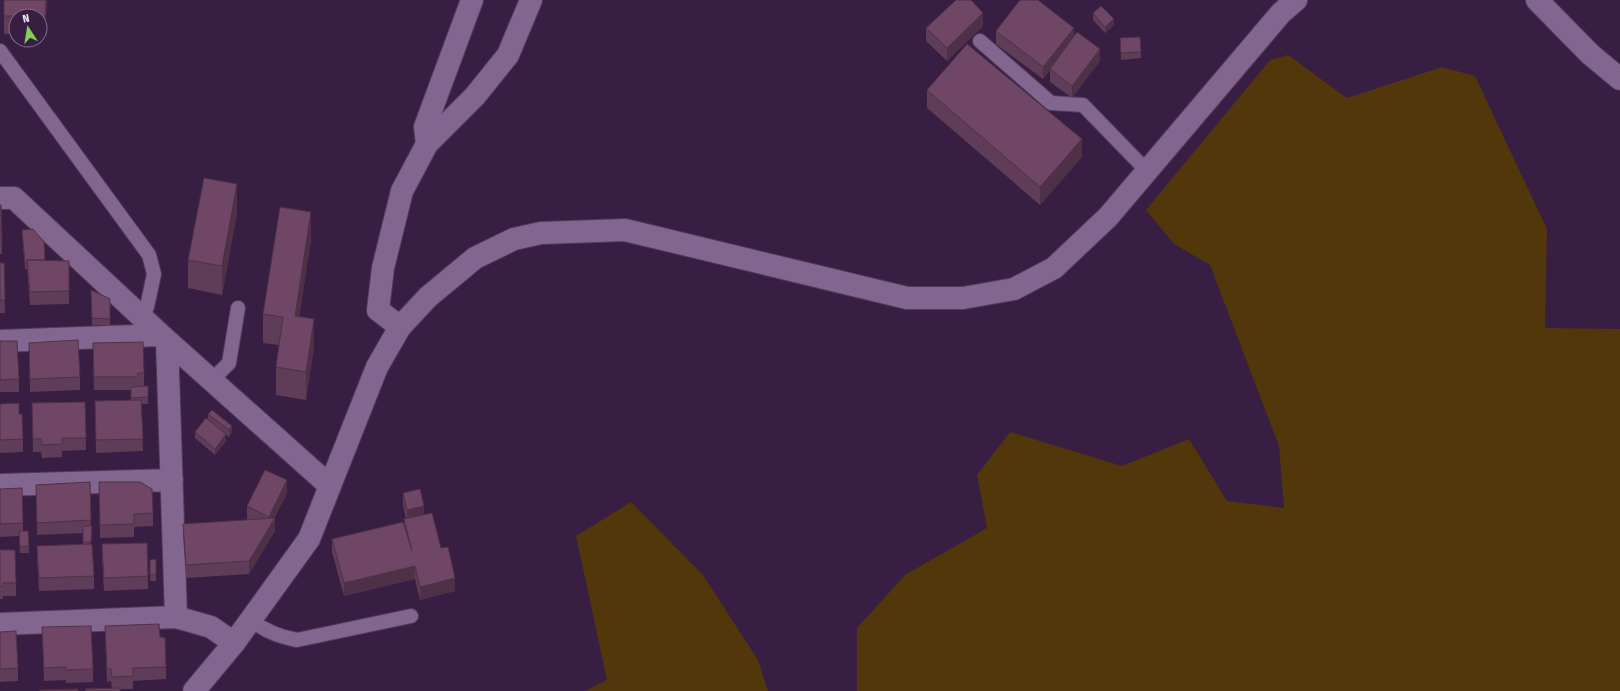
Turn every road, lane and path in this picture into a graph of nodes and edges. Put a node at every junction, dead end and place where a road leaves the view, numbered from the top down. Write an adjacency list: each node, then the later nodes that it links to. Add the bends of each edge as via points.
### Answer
1 (472, 0): 8 (street, via 426,128)
2 (531, 0): 8 (street, via 508,55 475,96)
3 (1296, 0): 9 (street, via 1281,13)
4 (1537, 0): 7 (street, via 1590,54)
5 (980, 41): 9 (lane, via 1051,103 1083,105)
6 (0, 51): 12 (lane, via 149,255 154,274 147,307)
7 (1620, 79)
8 (427, 144): 13 (street, via 402,191 383,268 378,310)
9 (1147, 171): 13 (street, via 1108,217 1054,268 1014,289 963,298 907,298 625,230 541,233 514,239 475,258 428,297)
10 (0, 198): 12 (street, via 14,198)
11 (238, 308): 16 (lane, via 228,363)
12 (142, 317): 14 (street)
13 (400, 327): 19 (street, via 377,367)
14 (164, 338): 15 (street); 16 (street); 17 (street)
15 (0, 341)
16 (211, 381): 19 (street)
17 (172, 480): 18 (street); 21 (street)
18 (0, 484)
19 (330, 486): 22 (street, via 309,539)
20 (411, 616): 22 (lane, via 297,640 283,638 263,630)
21 (176, 617): 23 (street); 24 (street, via 211,627)
22 (251, 620): 24 (street)
23 (0, 624)
24 (234, 643): 25 (street)
25 (194, 691)

